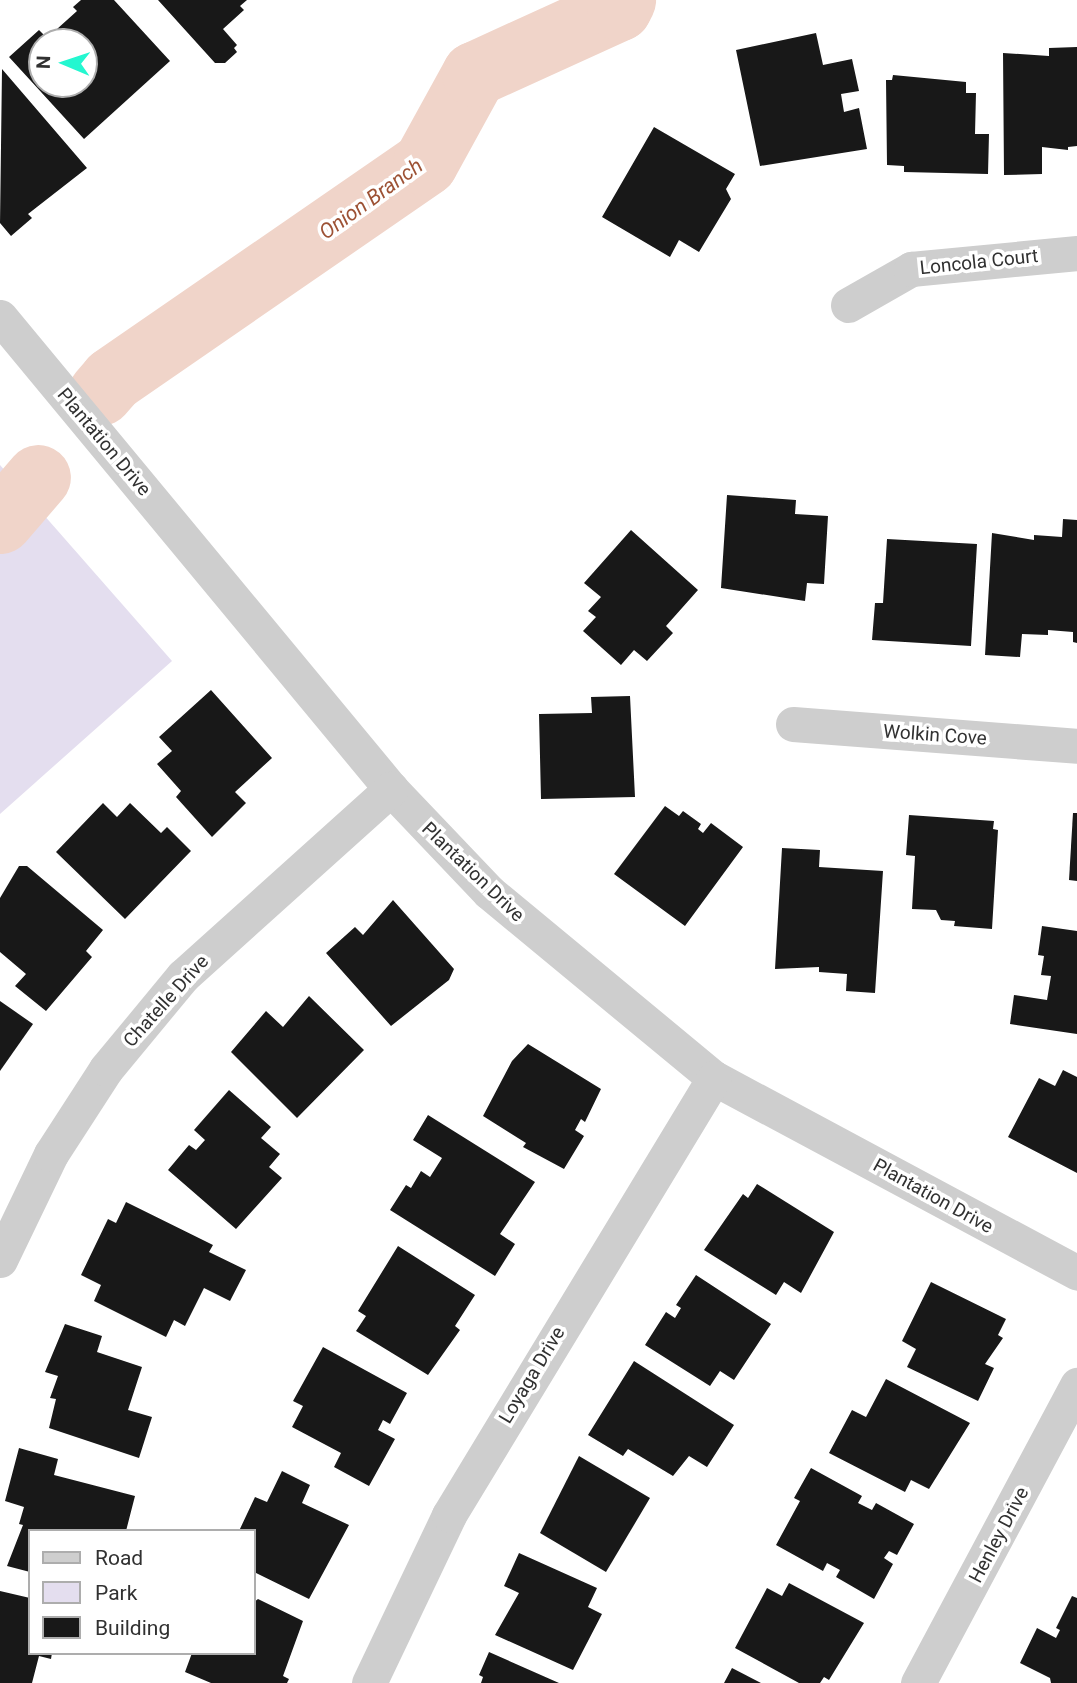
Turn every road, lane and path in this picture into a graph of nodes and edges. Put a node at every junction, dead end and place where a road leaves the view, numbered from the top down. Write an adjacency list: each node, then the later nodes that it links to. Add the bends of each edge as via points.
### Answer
1 (1077, 253): 2 (street, Loncola Court, via 911,269)
2 (848, 305)
3 (0, 317): 6 (street, Plantation Drive)
4 (793, 724): 5 (street, Wolkin Cove)
5 (1077, 746)
6 (391, 789): 7 (street, Plantation Drive, via 489,892); 8 (street, Chatelle Drive, via 183,976 106,1069 51,1154)
7 (714, 1078): 9 (street, Plantation Drive); 11 (street, Loyaga Drive, via 449,1515)
8 (0, 1260)
9 (1077, 1273)
10 (1077, 1385): 12 (street, Henley Drive)
11 (369, 1683)
12 (918, 1683)

